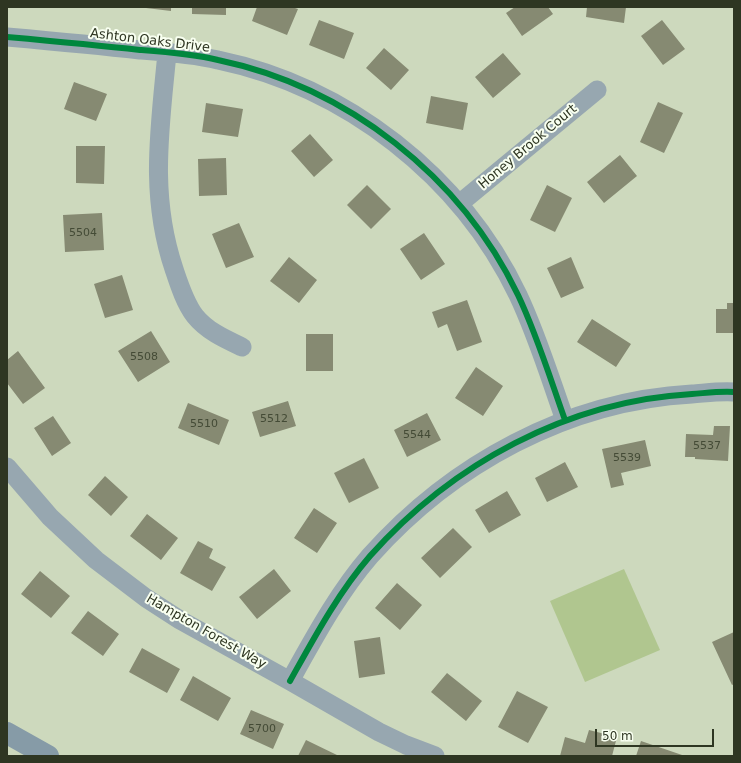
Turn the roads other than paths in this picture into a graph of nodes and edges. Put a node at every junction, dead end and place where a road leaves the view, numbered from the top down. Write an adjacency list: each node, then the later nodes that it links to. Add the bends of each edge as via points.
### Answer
1 (7, 37): 2 (street, Ashton Oaks Drive)
2 (167, 53): 4 (street, Ashton Oaks Drive, via 217,60 250,68 331,101 365,121 402,148); 5 (street, via 158,141 160,211 166,248 178,282 195,316 216,334)
3 (597, 90): 4 (street, Honey Brook Court)
4 (459, 204): 7 (street, Ashton Oaks Drive, via 485,238 518,294)
5 (242, 347)
6 (734, 392): 7 (street, via 671,395 608,407)
7 (565, 420): 9 (street, via 524,438 482,461 440,490 403,522 370,557 342,593)
8 (7, 467): 9 (street, Hampton Forest Way, via 50,517 96,560 146,598 180,620)
9 (290, 681): 12 (street, Hampton Forest Way, via 379,732)
10 (7, 733): 11 (main road)
11 (48, 756)
12 (435, 756)

